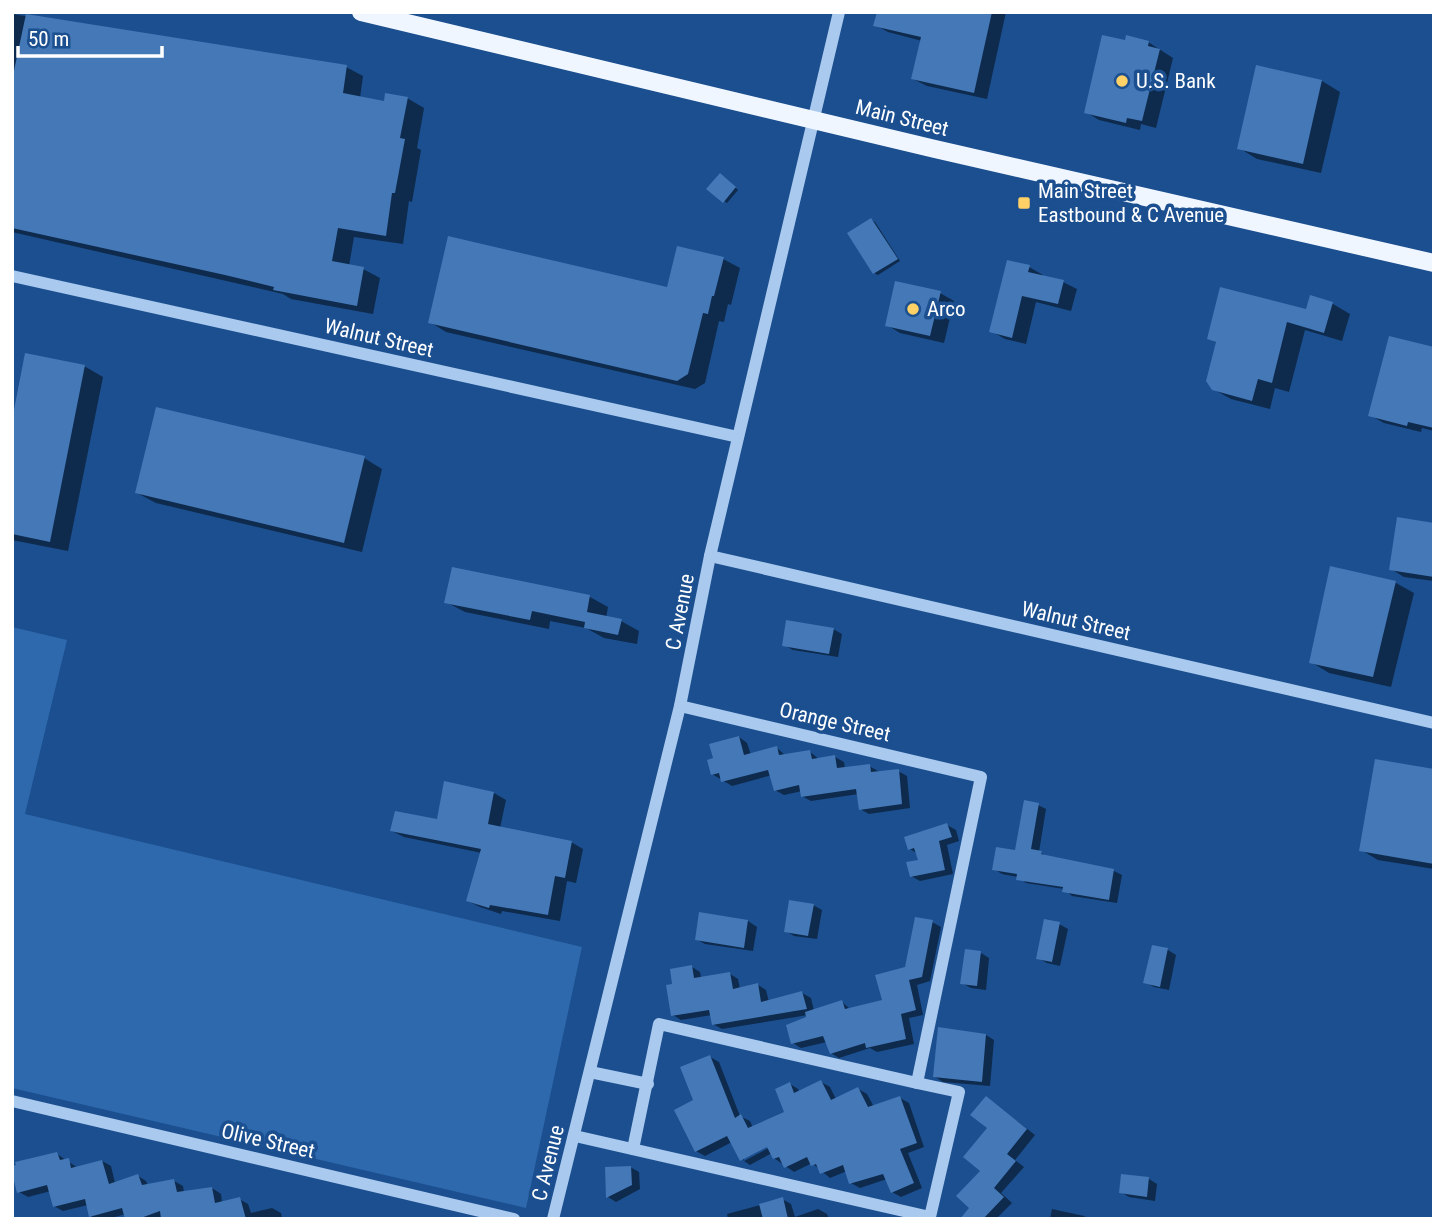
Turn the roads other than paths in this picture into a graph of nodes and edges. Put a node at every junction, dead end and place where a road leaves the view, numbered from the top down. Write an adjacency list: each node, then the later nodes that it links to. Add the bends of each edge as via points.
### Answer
1 (361, 12): 3 (main road, Main Street)
2 (839, 12): 3 (street, C Avenue)
3 (815, 120): 4 (main road, Main Street); 6 (street, C Avenue)
4 (1434, 263)
5 (12, 276): 6 (street, Walnut Street)
6 (738, 437): 7 (street, C Avenue)
7 (710, 556): 8 (street, C Avenue); 9 (street, Walnut Street)
8 (680, 706): 10 (street, C Avenue); 11 (street, Orange Street, via 981,777)
9 (1434, 723)
10 (590, 1072): 12 (street); 14 (street, C Avenue)
11 (917, 1083): 12 (street, via 659,1024); 15 (street, via 958,1093 930,1217)
12 (648, 1084): 15 (street)
13 (12, 1101): 16 (street, Olive Street)
14 (575, 1136): 15 (street); 17 (street, C Avenue)
15 (633, 1149)
16 (514, 1219)
17 (553, 1219)

